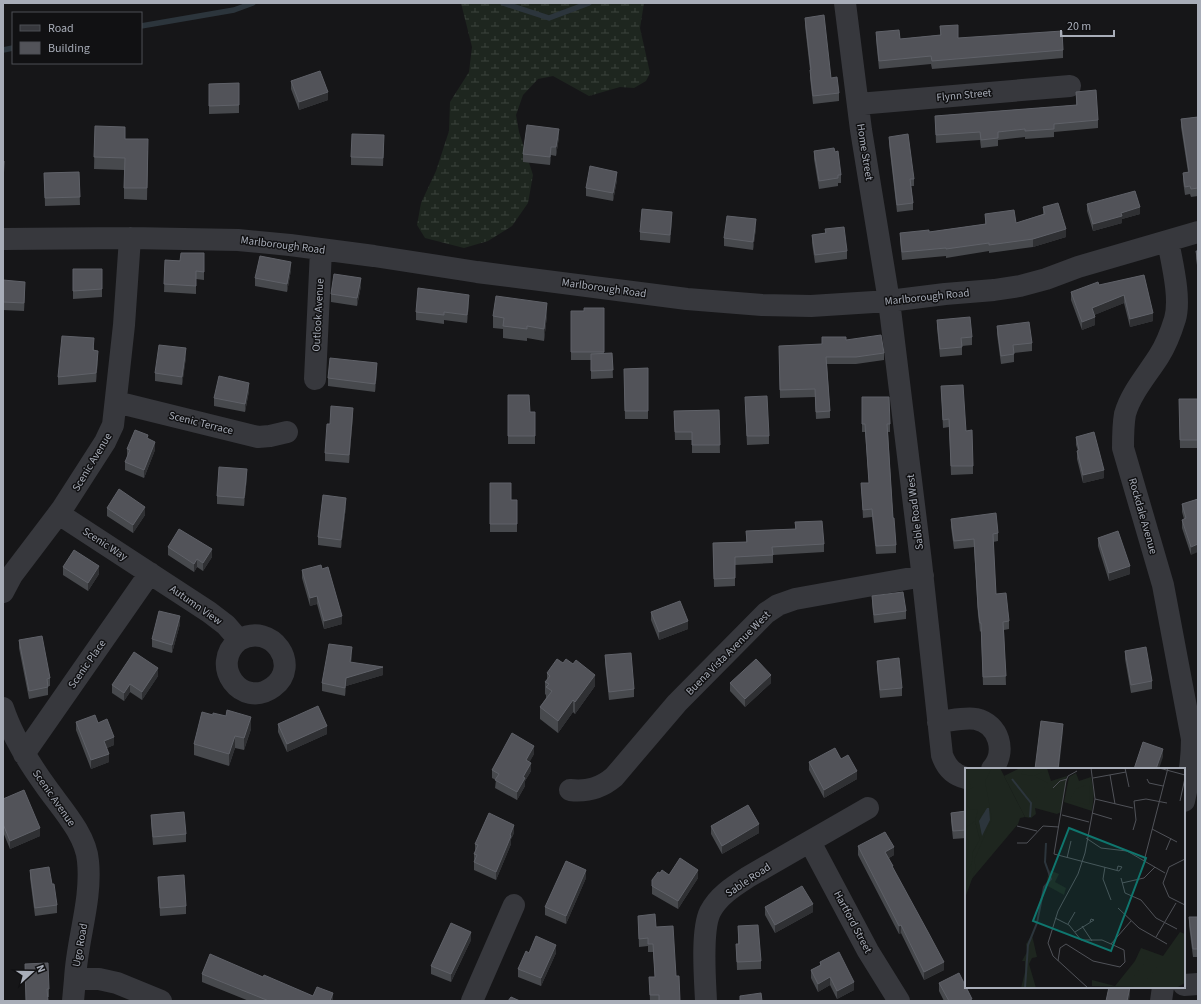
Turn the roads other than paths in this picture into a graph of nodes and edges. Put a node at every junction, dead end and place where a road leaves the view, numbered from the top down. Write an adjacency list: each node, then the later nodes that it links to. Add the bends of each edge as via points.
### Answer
1 (845, 3): 3 (street, Home Street)
2 (1070, 86): 3 (street, Flynn Street)
3 (858, 104): 9 (street, Home Street)
4 (1198, 232): 7 (street, Marlborough Road)
5 (130, 238): 6 (street, Marlborough Road); 8 (street, Marlborough Road, via 225,239); 11 (street, Scenic Avenue)
6 (3, 239)
7 (1168, 240): 9 (street, Marlborough Road, via 1020,286); 24 (street, Rockdale Avenue, via 1176,298 1175,318 1169,337 1133,396 1126,413 1123,448 1163,585 1192,740 1190,776)
8 (322, 250): 9 (street, Marlborough Road, via 687,299 811,306); 10 (street, Outlook Avenue)
9 (889, 301): 15 (street, Sable Road West)
10 (315, 379)
11 (116, 402): 12 (street, Scenic Terrace, via 258,438); 13 (street, Scenic Avenue, via 113,425 105,442)
12 (287, 432)
13 (59, 514): 14 (street, Scenic Way); 16 (street, Scenic Avenue, via 12,575)
14 (150, 573): 17 (street, Autumn View, via 219,619); 20 (street, Scenic Place)
15 (923, 576): 19 (street, Sable Road West); 23 (street, Buena Vista Avenue West, via 795,599 778,605 766,613 677,703 614,777 592,790)
16 (3, 592)
17 (239, 640)
18 (3, 708): 20 (street, Scenic Avenue, via 9,727)
19 (938, 722): 21 (street, via 976,719 988,724 996,734 1000,746 998,760); 22 (street, Sable Road West, via 944,761 952,772)
20 (24, 754): 27 (street, Scenic Avenue, via 80,837 88,860)
21 (993, 768)
22 (965, 778)
23 (570, 790)
24 (1185, 797)
25 (868, 808): 26 (street, Sable Road)
26 (810, 842): 36 (street, Sable Road, via 729,889 710,913 705,939); 37 (street, Hartford Street, via 868,951)
27 (88, 894): 29 (street, Ugo Road, via 75,965)
28 (514, 905): 35 (street)
29 (75, 979): 33 (street); 34 (street, Ugo Road, via 99,979 117,983)
30 (1198, 984): 31 (street)
31 (1185, 985)
32 (1164, 988): 38 (street)
33 (73, 1001)
34 (161, 1001)
35 (472, 1001)
36 (706, 1001)
37 (899, 1001)
38 (1161, 1001)

